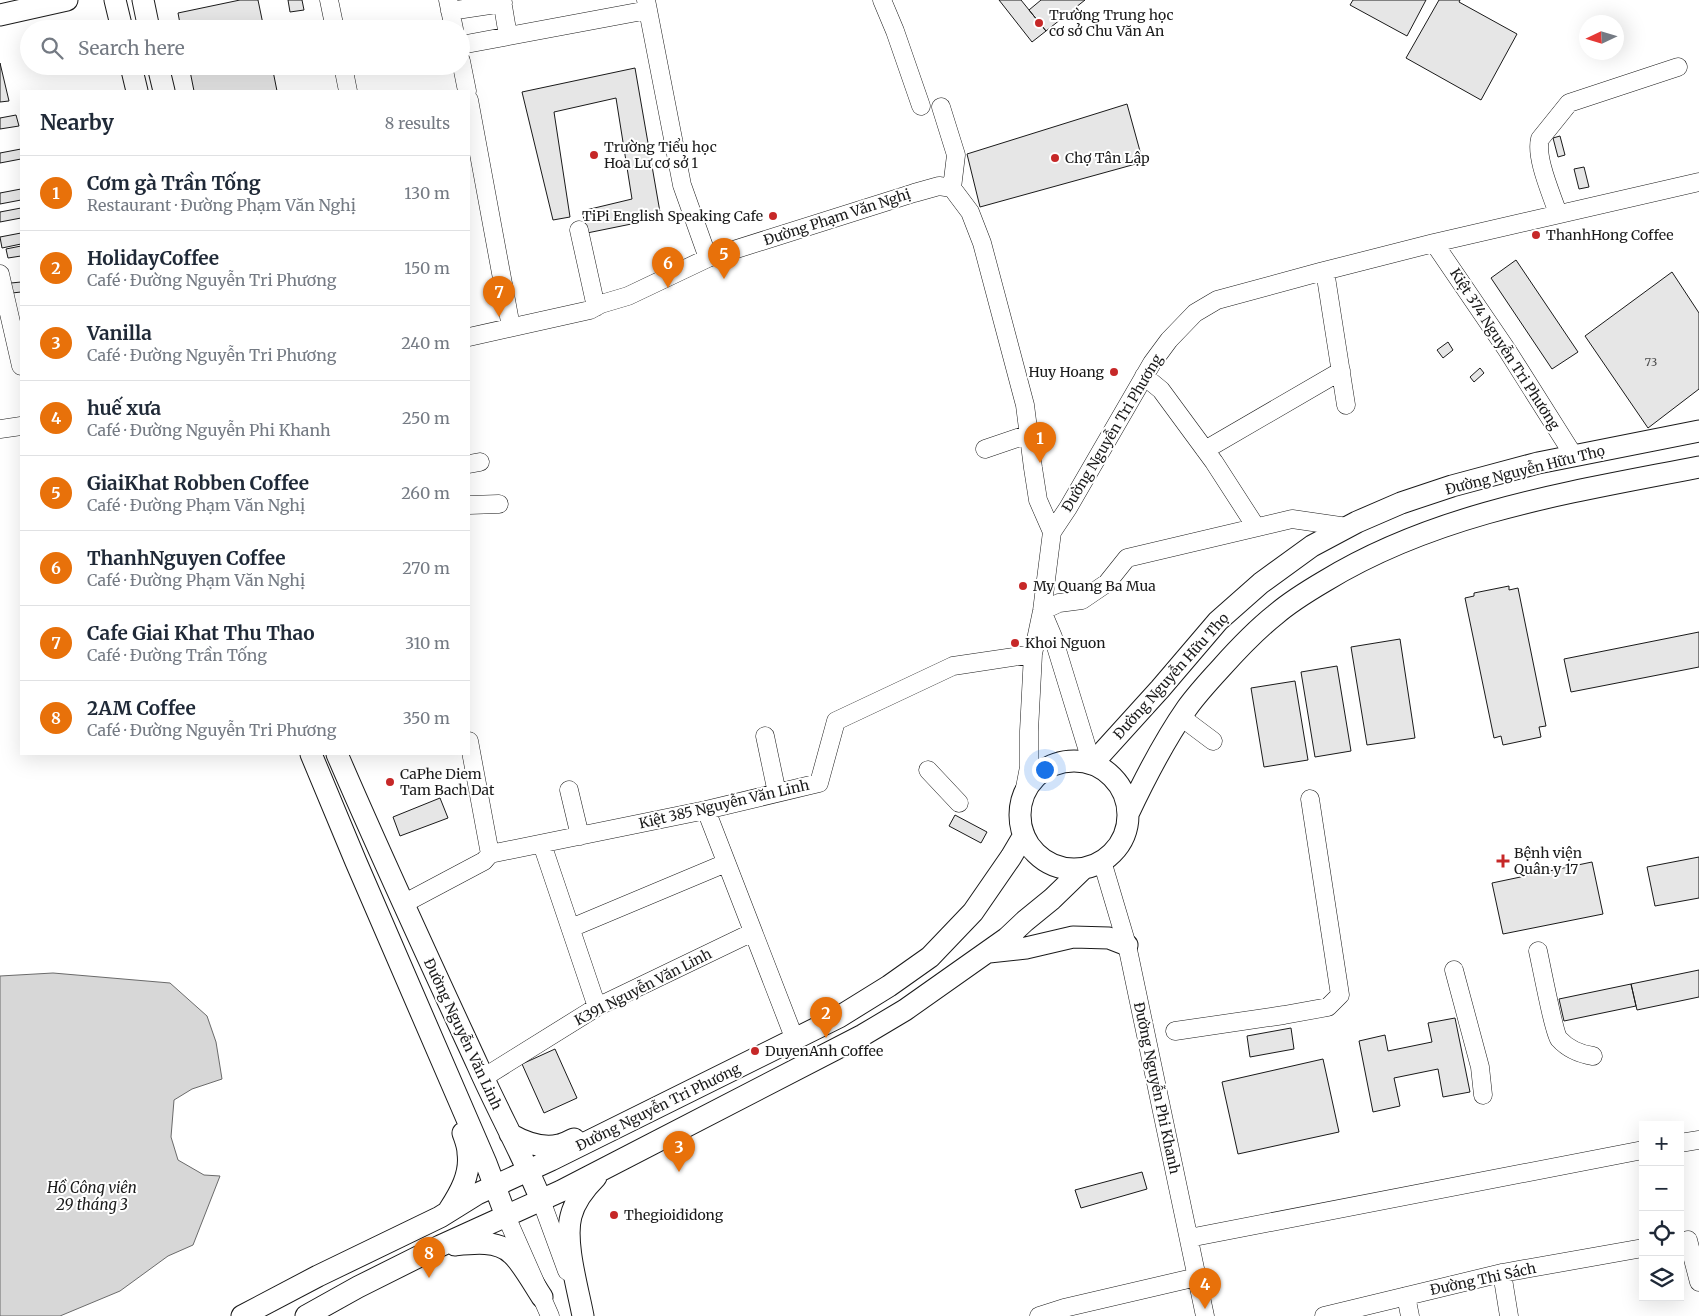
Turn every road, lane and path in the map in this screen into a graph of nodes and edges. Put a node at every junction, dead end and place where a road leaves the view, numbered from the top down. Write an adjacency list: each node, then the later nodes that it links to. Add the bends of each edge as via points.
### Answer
1 (67, 0): 9 (main road)
2 (115, 0): 10 (main road)
3 (143, 0): 11 (main road)
4 (329, 0): 12 (street)
5 (882, 0): 26 (street)
6 (503, 2): 8 (street); 14 (street)
7 (647, 5): 14 (street); 33 (street, via 682,185)
8 (449, 6): 13 (street)
9 (0, 15)
10 (120, 20)
11 (148, 20)
12 (333, 20)
13 (452, 20)
14 (508, 36): 15 (street)
15 (470, 43)
16 (1678, 67): 30 (street, via 1569,103 1538,145)
17 (133, 75): 21 (main road)
18 (160, 75): 22 (main road)
19 (345, 75): 23 (street)
20 (464, 75): 24 (street)
21 (137, 90)
22 (164, 90)
23 (348, 90)
24 (467, 90)
25 (470, 105): 37 (street)
26 (920, 106)
27 (942, 107): 29 (street, via 956,155)
28 (1699, 182): 30 (street, Đường Nguyễn Tri Phương)
29 (952, 188): 33 (street, Đường Phạm Văn Nghị, via 939,186 914,192); 46 (street, via 970,212 982,243 1025,404)
30 (1558, 214): 32 (street, Đường Nguyễn Tri Phương)
31 (579, 230): 36 (street)
32 (1434, 243): 34 (street, Đường Nguyễn Tri Phương); 49 (street, Kiệt 374 Nguyễn Tri Phương)
33 (708, 258): 36 (street, Đường Phạm Văn Nghị, via 628,296)
34 (1325, 271): 40 (street); 41 (street, Đường Nguyễn Tri Phương, via 1217,300 1196,313 1169,340)
35 (0, 274): 39 (street)
36 (596, 307): 37 (street, Đường Phạm Văn Nghị)
37 (512, 327): 38 (street, Đường Phạm Văn Nghị)
38 (470, 337)
39 (20, 362)
40 (1341, 371): 42 (street); 48 (street)
41 (1144, 376): 48 (street, via 1161,390); 55 (street, Đường Nguyễn Tri Phương)
42 (1346, 405)
43 (20, 426): 44 (street)
44 (0, 429)
45 (1699, 432): 49 (main road, Đường Nguyễn Hữu Thọ)
46 (1029, 434): 47 (street); 55 (street, via 1038,500)
47 (985, 449)
48 (1204, 450): 53 (street)
49 (1574, 456): 54 (main road, Đường Nguyễn Hữu Thọ, via 1452,486)
50 (1699, 467): 58 (main road, via 1547,497 1461,520 1368,556 1276,613 1243,643)
51 (499, 504): 52 (street)
52 (470, 506)
53 (1256, 527): 54 (street, via 1292,519); 56 (street, via 1127,558 1107,583 1082,600 1059,603)
54 (1347, 527): 64 (main road, Đường Nguyễn Hữu Thọ, via 1312,546 1261,583 1218,621)
55 (1052, 532): 56 (street, Đường Nguyễn Tri Phương)
56 (1042, 611): 57 (street, Đường Nguyễn Tri Phương); 64 (street)
57 (1033, 654): 67 (street, Kiệt 385 Nguyễn Văn Linh, via 953,666 836,721 819,782); 68 (street, Đường Nguyễn Tri Phương, via 1029,767)
58 (1181, 717): 60 (street); 72 (main road)
59 (765, 736): 67 (street)
60 (1213, 741)
61 (470, 746): 77 (street)
62 (311, 755): 78 (main road, Đường Nguyễn Văn Linh)
63 (337, 755): 76 (main road, Đường Nguyễn Văn Linh)
64 (1092, 764): 68 (main road, via 1058,763 1032,780); 72 (main road, via 1117,783 1125,798)
65 (928, 770): 70 (street)
66 (570, 790): 74 (street)
67 (777, 793): 71 (street, Kiệt 385 Nguyễn Văn Linh)
68 (1024, 793): 73 (main road, via 1020,807)
69 (1310, 799): 89 (street, via 1340,995 1328,1007)
70 (959, 803)
71 (706, 810): 74 (street, Kiệt 385 Nguyễn Văn Linh); 79 (street)
72 (1128, 814): 80 (main road, via 1121,841 1113,853)
73 (1024, 835): 80 (main road, via 1029,846 1047,863 1071,869); 90 (main road, Đường Nguyễn Tri Phương, via 973,912 930,957 839,1017)
74 (580, 836): 75 (street, Kiệt 385 Nguyễn Văn Linh)
75 (542, 844): 77 (street, Kiệt 385 Nguyễn Văn Linh); 82 (street)
76 (379, 852): 78 (main road); 81 (main road, Đường Nguyễn Văn Linh)
77 (490, 854): 81 (street, Kiệt 385 Nguyễn Văn Linh, via 484,861)
78 (356, 862): 93 (main road, Đường Nguyễn Văn Linh)
79 (726, 863): 82 (street); 83 (street)
80 (1092, 865): 84 (street, Đường Nguyễn Phi Khanh); 86 (main road, Đường Nguyễn Tri Phương)
81 (404, 904): 92 (main road, Đường Nguyễn Văn Linh)
82 (571, 928): 88 (street)
83 (754, 932): 88 (street, K391 Nguyễn Văn Linh); 90 (street)
84 (1127, 945): 86 (main road, via 1109,938 1073,937); 106 (street, Đường Nguyễn Phi Khanh)
85 (1538, 951): 91 (street, via 1558,1038 1581,1054)
86 (986, 953): 100 (main road, Đường Nguyễn Tri Phương, via 863,1036)
87 (1454, 970): 94 (street, via 1480,1067)
88 (597, 1007): 92 (street, K391 Nguyễn Văn Linh)
89 (1175, 1031)
90 (795, 1040): 95 (main road, Đường Nguyễn Tri Phương)
91 (1593, 1056)
92 (483, 1078): 96 (main road, Đường Nguyễn Văn Linh)
93 (450, 1079): 102 (main road, Đường Nguyễn Văn Linh); 104 (main road, via 469,1154 468,1173)
94 (1483, 1095)
95 (604, 1133): 96 (main road, via 588,1134 549,1146 527,1143); 101 (main road, Đường Nguyễn Tri Phương)
96 (510, 1134): 101 (main road, Đường Nguyễn Văn Linh)
97 (1699, 1140): 98 (street)
98 (1684, 1142)
99 (1639, 1151): 106 (street)
100 (605, 1168): 103 (main road, Đường Nguyễn Tri Phương); 117 (main road, via 577,1200 571,1216 570,1240)
101 (529, 1170): 102 (main road, Đường Nguyễn Tri Phương); 103 (main road, Đường Nguyễn Văn Linh)
102 (494, 1186): 104 (main road, Đường Nguyễn Tri Phương); 105 (main road, Đường Nguyễn Văn Linh)
103 (541, 1200): 105 (main road, Đường Nguyễn Tri Phương); 117 (street, Đường Nguyễn Văn Linh)
104 (448, 1211): 115 (main road, Đường Nguyễn Tri Phương)
105 (506, 1216): 108 (main road, Đường Nguyễn Tri Phương); 114 (street, Đường Nguyễn Văn Linh)
106 (1189, 1238): 111 (street, Đường Nguyễn Phi Khanh)
107 (1689, 1240): 112 (street)
108 (440, 1246): 114 (main road, via 481,1243 512,1253); 116 (main road, Đường Nguyễn Tri Phương)
109 (1639, 1249): 110 (street, Đường Thi Sách)
110 (1502, 1273): 113 (street, Đường Thi Sách); 122 (street)
111 (1197, 1277): 118 (street); 119 (street, Đường Nguyễn Phi Khanh)
112 (1699, 1282)
113 (1406, 1296): 120 (street, Đường Thi Sách); 121 (street)
114 (546, 1306)
115 (242, 1316)
116 (306, 1316)
117 (583, 1316)
118 (1039, 1316)
119 (1205, 1316)
120 (1324, 1316)
121 (1410, 1316)
122 (1509, 1316)

